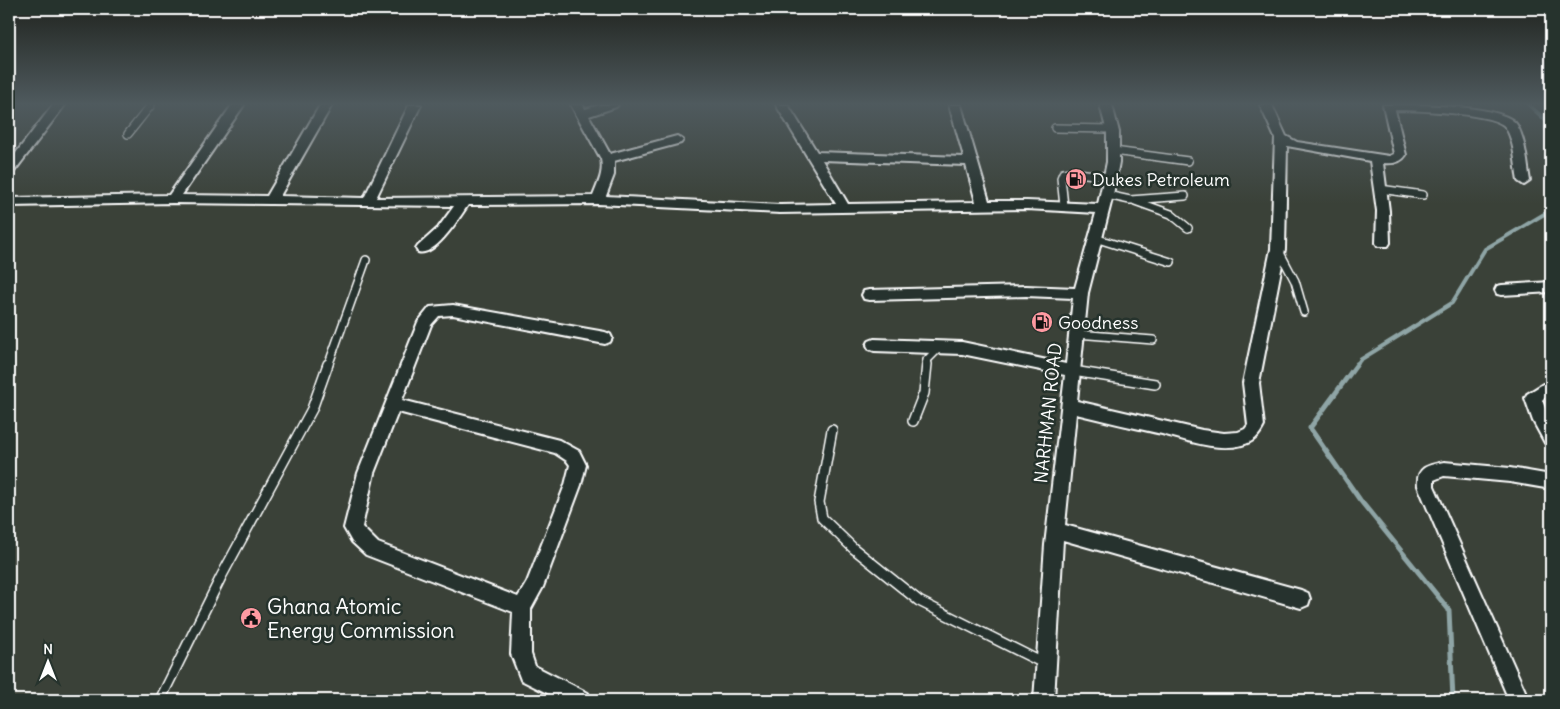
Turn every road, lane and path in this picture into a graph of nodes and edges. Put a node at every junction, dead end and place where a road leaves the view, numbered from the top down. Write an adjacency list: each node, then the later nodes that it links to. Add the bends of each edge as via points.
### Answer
1 (34, 138): 19 (street)
2 (215, 138): 25 (street)
3 (307, 138): 29 (street)
4 (399, 138): 31 (street)
5 (596, 138): 16 (street)
6 (801, 138): 14 (street)
7 (964, 138): 17 (street)
8 (1113, 138): 13 (street, NARHMAN ROAD)
9 (1281, 138): 15 (street, via 1294,145); 40 (street)
10 (1396, 138): 15 (street, via 1400,155 1389,160)
11 (1513, 138): 21 (street)
12 (677, 140): 16 (street)
13 (1114, 150): 18 (lane); 20 (street, NARHMAN ROAD)
14 (812, 156): 17 (street); 35 (street)
15 (1376, 158): 22 (street)
16 (607, 159): 27 (street, via 610,167)
17 (970, 161): 33 (street)
18 (1188, 161)
19 (9, 170)
20 (1110, 177): 32 (street, NARHMAN ROAD); 34 (lane, via 1063,173)
21 (1524, 181)
22 (1380, 189): 23 (lane); 38 (street)
23 (1423, 195)
24 (1185, 196): 28 (lane)
25 (173, 199): 29 (street); 30 (street)
26 (465, 200): 27 (street); 31 (street); 39 (street, via 443,232)
27 (598, 200): 35 (street, via 780,209)
28 (1130, 200): 32 (lane); 36 (lane, via 1171,214)
29 (271, 201): 31 (street)
30 (9, 202)
31 (368, 202)
32 (1105, 202): 34 (street); 37 (street, NARHMAN ROAD)
33 (984, 206): 34 (street); 35 (street)
34 (1064, 206)
35 (844, 207)
36 (1188, 228)
37 (1095, 238): 42 (lane); 45 (street, NARHMAN ROAD)
38 (1383, 243)
39 (423, 249)
40 (1278, 249): 47 (lane, via 1296,281); 57 (street, via 1251,383 1256,426 1251,434 1240,439 1202,437)
41 (366, 260): 66 (lane, via 312,408 221,577)
42 (1171, 262)
43 (1551, 288): 44 (street)
44 (1502, 290)
45 (1081, 293): 46 (street, via 1026,291); 48 (street, NARHMAN ROAD)
46 (869, 295)
47 (1304, 312)
48 (1077, 334): 50 (lane); 53 (street, NARHMAN ROAD)
49 (605, 338): 56 (street, via 453,310 435,311 425,322)
50 (1153, 340)
51 (874, 345): 52 (street)
52 (941, 346): 53 (street); 58 (lane, via 928,360 924,393)
53 (1074, 371): 54 (lane); 57 (street, NARHMAN ROAD)
54 (1155, 384)
55 (1551, 390): 60 (street, via 1543,390 1533,398)
56 (393, 404): 64 (street, via 366,473 354,528 358,536 372,549); 64 (street, via 559,447 573,456 578,465 573,485 534,587)
57 (1070, 406): 62 (street, NARHMAN ROAD)
58 (913, 421)
59 (832, 430): 65 (lane, via 819,502 822,518 853,548 919,601)
60 (1551, 438)
61 (1551, 482): 69 (street, via 1444,469 1425,477 1426,486)
62 (1056, 530): 63 (street); 65 (street, NARHMAN ROAD)
63 (1302, 599)
64 (522, 607): 67 (street, via 521,654 528,673)
65 (1047, 665): 68 (street, NARHMAN ROAD)
66 (160, 700)
67 (582, 700)
68 (1044, 700)
69 (1520, 700)

